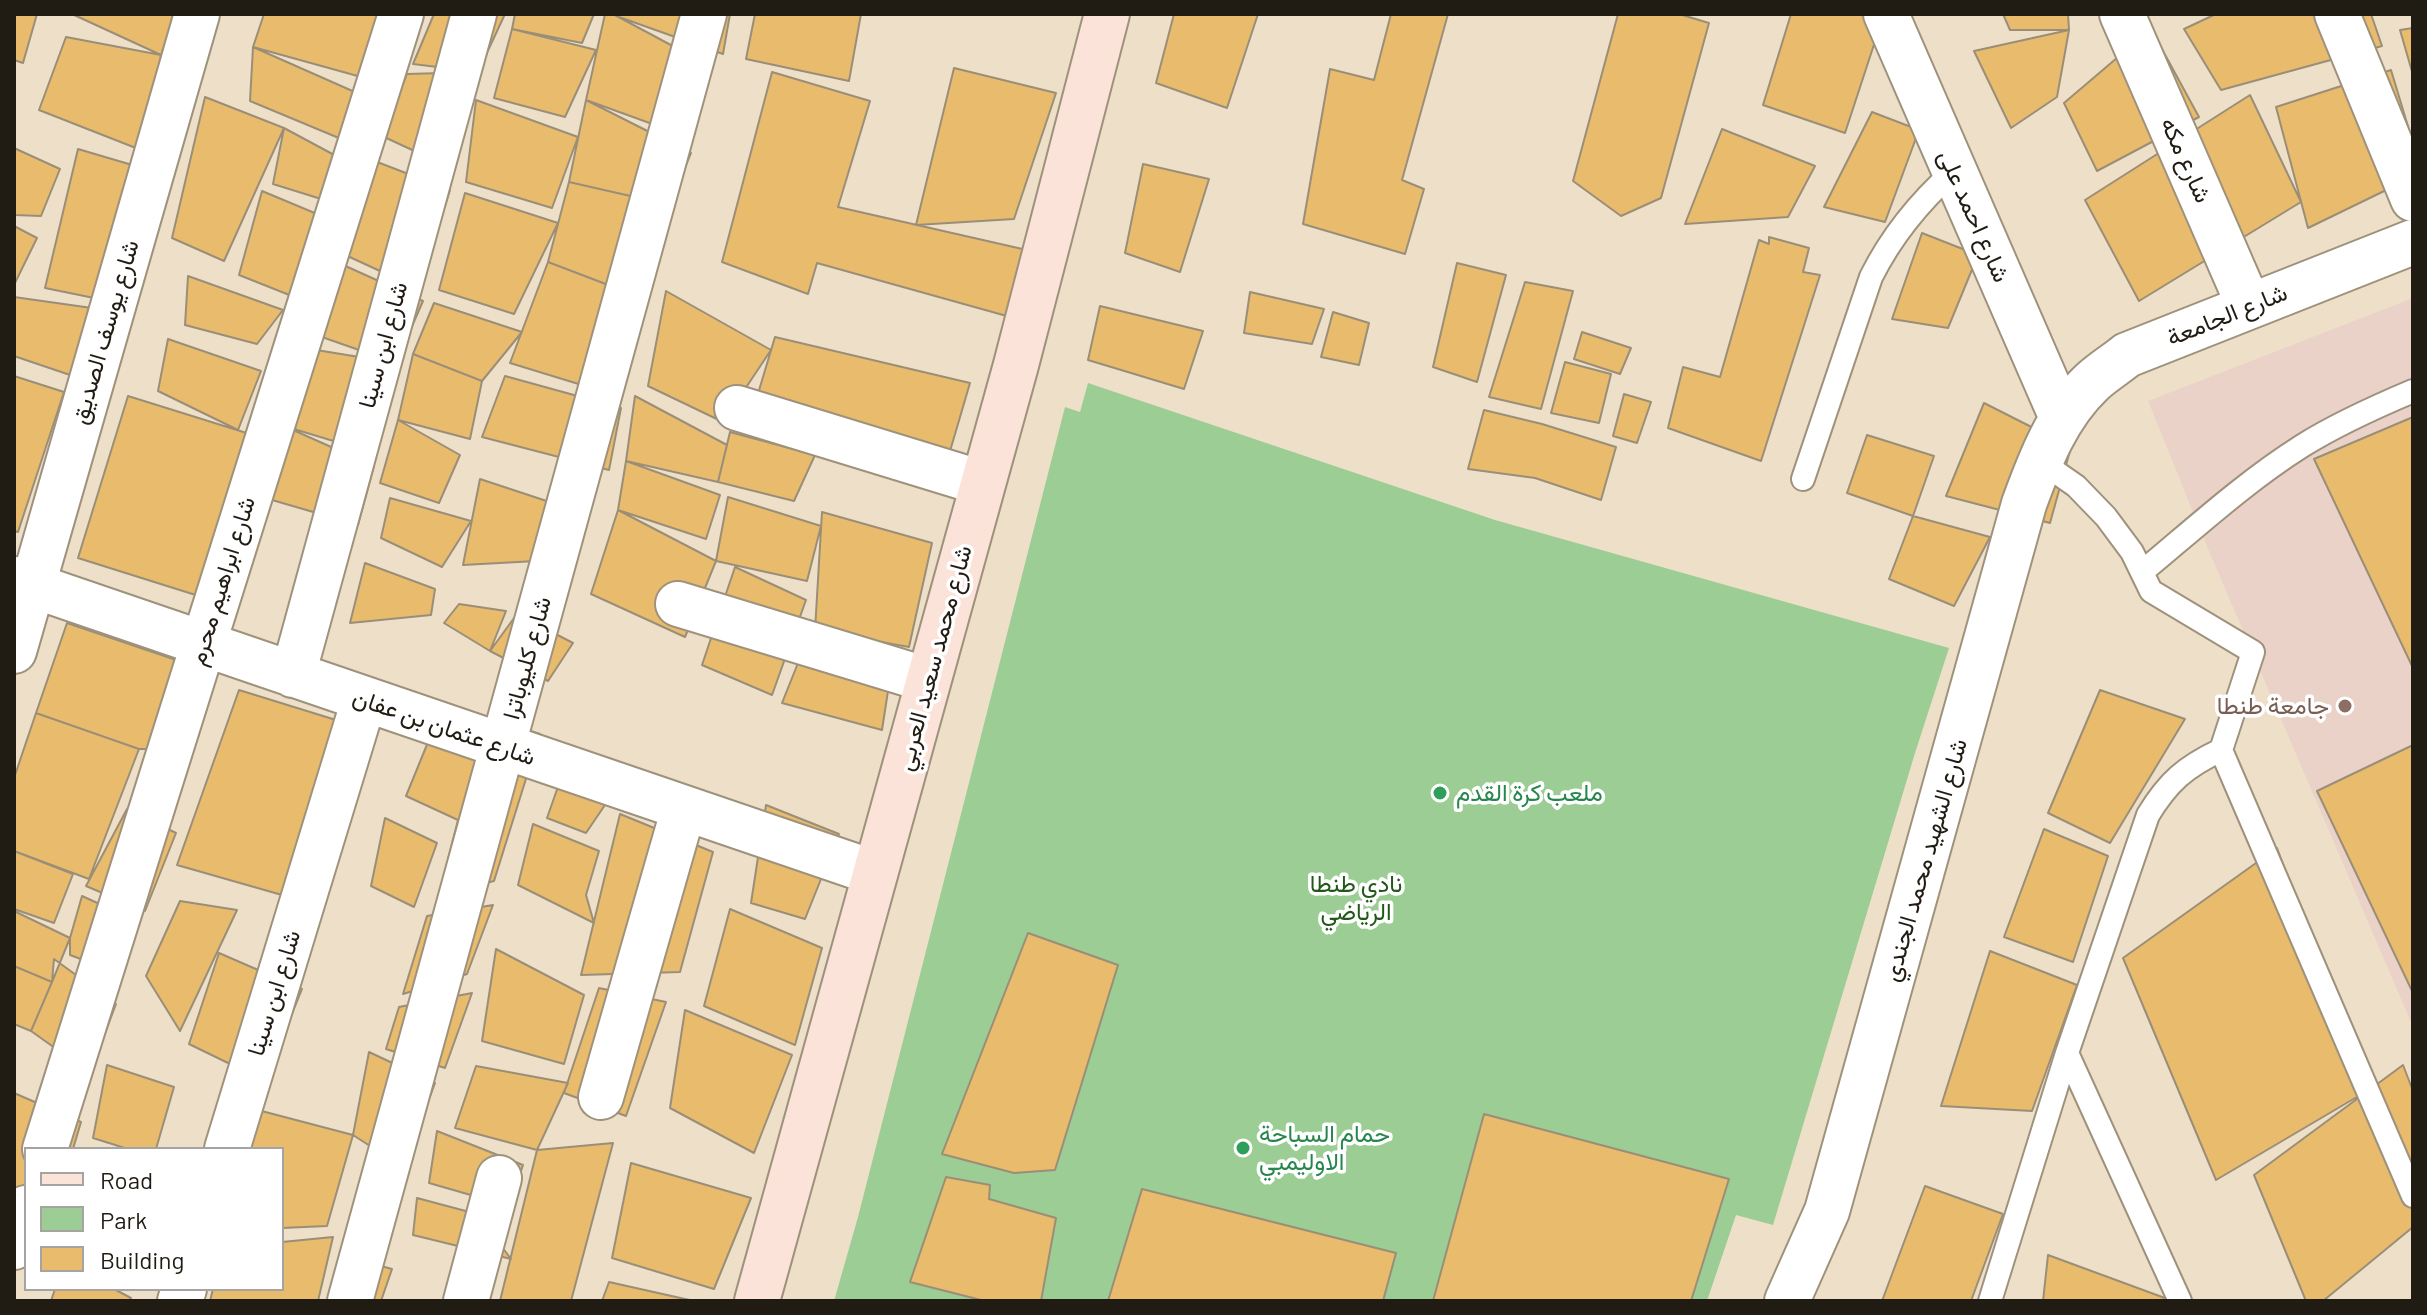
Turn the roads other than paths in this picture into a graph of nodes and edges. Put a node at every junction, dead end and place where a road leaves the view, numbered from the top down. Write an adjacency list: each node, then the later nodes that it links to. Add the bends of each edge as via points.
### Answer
1 (197, 14): 20 (street, شارع يوسف الصديق)
2 (401, 14): 22 (street, شارع ابراهيم محرم)
3 (474, 14): 24 (street, شارع ابن سينا)
4 (704, 14): 27 (street, شارع كليوباترا)
5 (1107, 14): 18 (street, شارع محمد سعيد العربي)
6 (1886, 14): 9 (street, شارع احمد على)
7 (2122, 14): 12 (street, شارع مكه)
8 (2337, 14): 10 (street)
9 (1954, 171): 15 (street, شارع احمد على); 17 (lane, via 1902,224 1871,277)
10 (2413, 199)
11 (2413, 242): 12 (street, شارع الجامعة)
12 (2249, 306): 15 (street, شارع الجامعة, via 2127,355 2091,383)
13 (2413, 391): 19 (lane, via 2343,423 2264,472)
14 (737, 408): 18 (street)
15 (2062, 418): 16 (street, شارع الشهيد محمد الجندي)
16 (2040, 461): 19 (lane, via 2076,486 2106,517); 42 (street, شارع الشهيد محمد الجندي, via 1827,1211)
17 (1803, 479)
18 (982, 483): 25 (street, شارع محمد سعيد العربي)
19 (2142, 572): 28 (lane, via 2151,591 2253,652)
20 (23, 583): 22 (street, شارع عثمان بن عفان); 23 (street, شارع يوسف الصديق)
21 (678, 604): 25 (street)
22 (202, 645): 24 (street, شارع عثمان بن عفان); 33 (street, شارع ابراهيم محرم)
23 (14, 651)
24 (293, 675): 26 (street, شارع عثمان بن عفان)
25 (928, 680): 30 (street, شارع محمد سعيد العربي)
26 (364, 700): 27 (street, شارع عثمان بن عفان); 34 (street, شارع ابن سينا)
27 (503, 747): 29 (street, شارع عثمان بن عفان); 39 (street, شارع كليوباترا)
28 (2221, 750): 31 (lane, via 2177,776 2148,815); 36 (lane)
29 (684, 808): 30 (street, شارع عثمان بن عفان); 32 (street)
30 (875, 873): 41 (street, شارع محمد سعيد العربي)
31 (2067, 1053): 43 (lane); 44 (lane)
32 (601, 1097)
33 (46, 1147)
34 (228, 1147)
35 (499, 1178): 40 (street)
36 (2413, 1196)
37 (24, 1214): 38 (street)
38 (14, 1247)
39 (350, 1301)
40 (466, 1301)
41 (757, 1301)
42 (1787, 1301)
43 (1990, 1301)
44 (2180, 1301)

